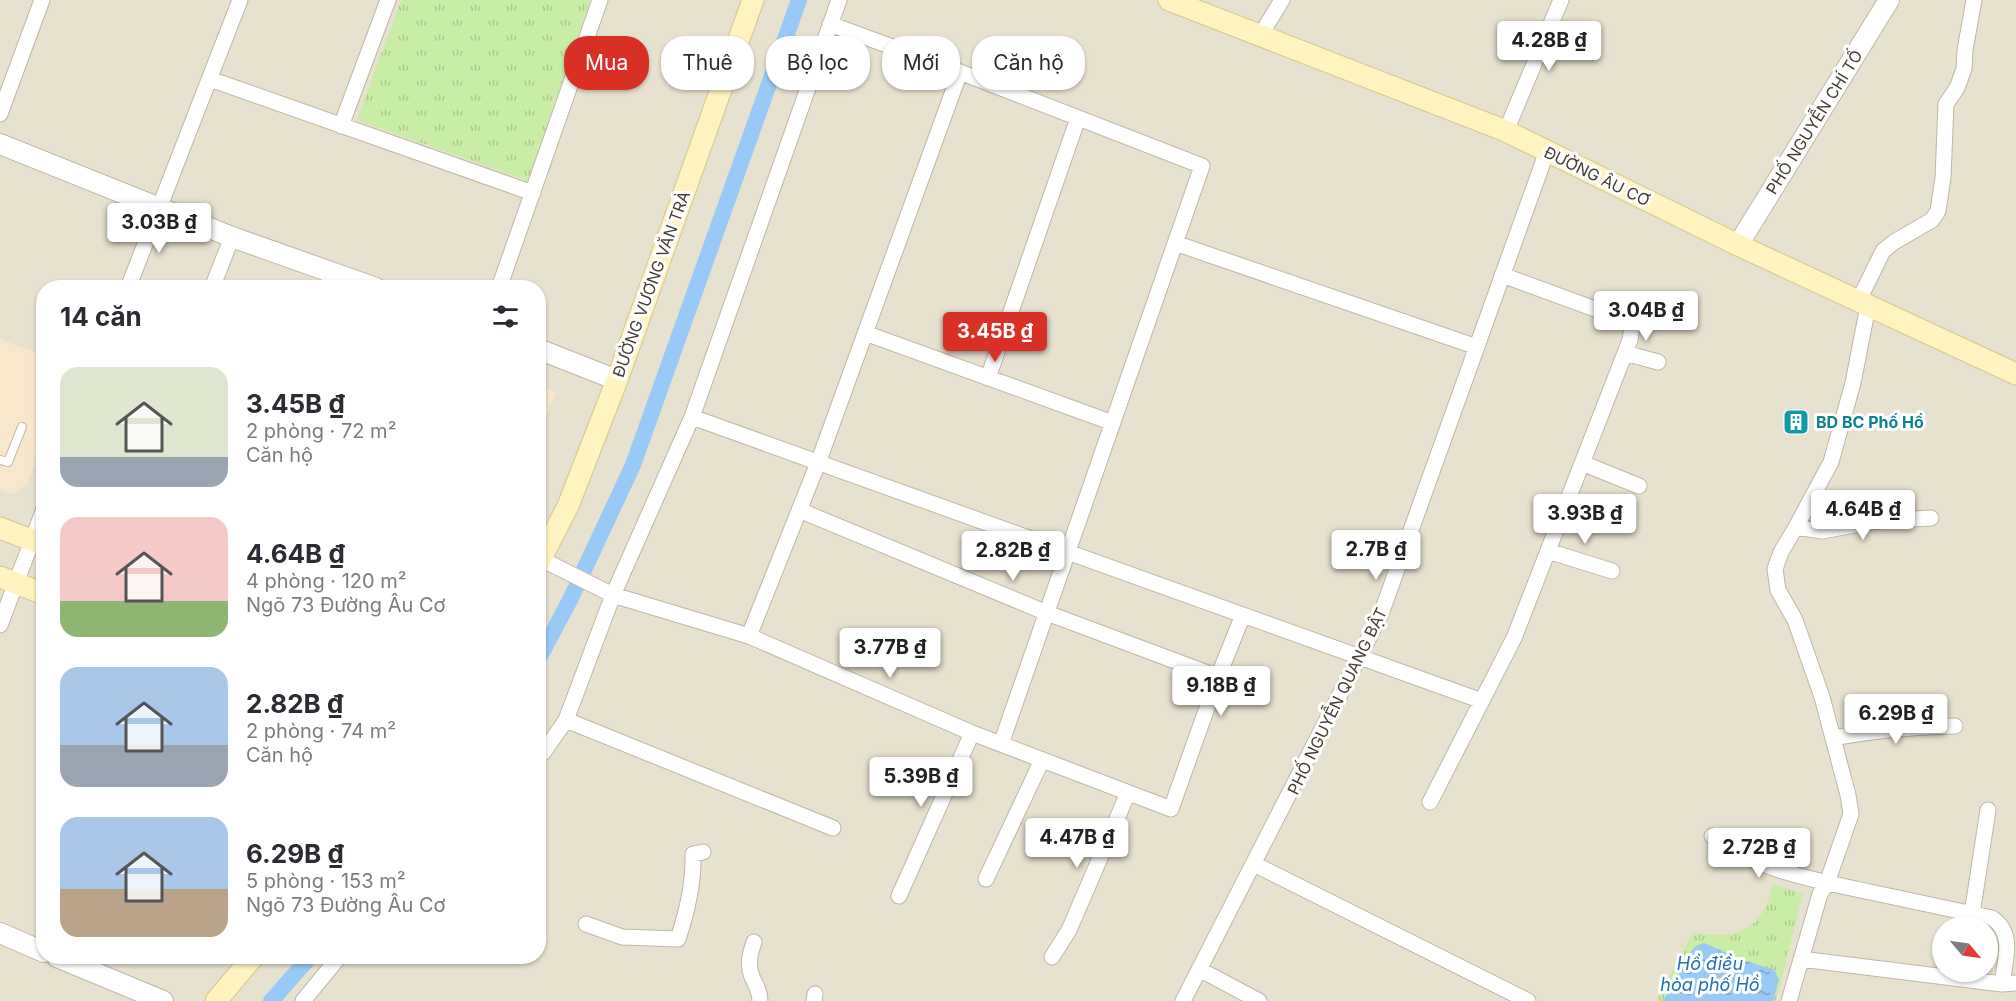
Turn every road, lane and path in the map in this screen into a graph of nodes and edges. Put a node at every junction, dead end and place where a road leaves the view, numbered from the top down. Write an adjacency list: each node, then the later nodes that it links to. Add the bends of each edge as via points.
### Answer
1 (42, 0): 18 (street)
2 (240, 0): 16 (street)
3 (388, 0): 20 (street)
4 (600, 0): 24 (street)
5 (753, 0): 42 (main road, ĐƯỜNG VƯƠNG VĂN TRÀ)
6 (839, 0): 12 (street)
7 (1282, 0): 13 (street)
8 (1561, 0): 21 (street)
9 (1889, 0): 28 (street, PHỐ NGUYỄN CHÍ TỐ)
10 (1974, 0): 34 (street, via 1964,69 1946,105 1938,210 1932,220 1883,251)
11 (1172, 1): 13 (main road, ĐƯỜNG ÂU CƠ)
12 (830, 24): 14 (street); 43 (street)
13 (1260, 36): 21 (main road, ĐƯỜNG ÂU CƠ)
14 (882, 43)
15 (960, 72): 19 (street)
16 (210, 80): 20 (street); 25 (street)
17 (953, 90): 35 (street)
18 (0, 114)
19 (1078, 118): 27 (street, via 1202,166); 41 (street)
20 (341, 126): 24 (street)
21 (1506, 131): 23 (main road, ĐƯỜNG ÂU CƠ)
22 (0, 144): 25 (street)
23 (1547, 151): 28 (main road, ĐƯỜNG ÂU CƠ); 29 (street, PHỐ NGUYỄN QUANG BẬT)
24 (533, 193): 33 (street)
25 (160, 208): 26 (street); 30 (street)
26 (232, 237): 31 (street); 32 (street)
27 (1175, 243): 36 (street); 44 (street)
28 (1738, 245): 34 (main road, ĐƯỜNG ÂU CƠ)
29 (1502, 275): 36 (street, PHỐ NGUYỄN QUANG BẬT); 38 (street, via 1624,320 1632,327)
30 (131, 280)
31 (215, 280)
32 (329, 280)
33 (502, 280)
34 (1863, 304): 40 (main road, ĐƯỜNG ÂU CƠ); 52 (street, via 1853,383 1831,462)
35 (865, 333): 41 (street); 47 (street)
36 (1477, 347): 68 (street, PHỐ NGUYỄN QUANG BẬT, via 1382,614)
37 (546, 352): 42 (street)
38 (1624, 353): 39 (street); 48 (street)
39 (1658, 362)
40 (2016, 374)
41 (988, 378): 44 (street)
42 (617, 380): 56 (main road, ĐƯỜNG VƯƠNG VĂN TRÀ, via 568,506)
43 (692, 417): 47 (street); 63 (street)
44 (1113, 423): 58 (street)
45 (22, 427): 46 (lane, via 8,462)
46 (0, 460)
47 (818, 463): 50 (street); 58 (street)
48 (1582, 463): 49 (street); 57 (street)
49 (1639, 486)
50 (799, 510): 64 (street); 67 (street)
51 (1931, 518): 52 (street, via 1877,521 1822,531)
52 (1796, 527): 74 (street, via 1774,569 1778,590 1795,620)
53 (0, 528): 54 (main road)
54 (36, 543)
55 (36, 544): 61 (street)
56 (546, 550)
57 (1548, 551): 60 (street); 70 (street, via 1514,638)
58 (1068, 552): 64 (street); 65 (street)
59 (546, 564): 63 (street)
60 (1612, 571)
61 (8, 580): 62 (main road); 66 (street)
62 (36, 591)
63 (613, 595): 67 (street); 71 (street)
64 (1047, 614): 69 (street); 75 (street)
65 (1243, 615): 68 (street); 69 (street)
66 (0, 625)
67 (749, 636): 73 (street)
68 (1360, 657): 70 (street); 84 (street, PHỐ NGUYỄN QUANG BẬT)
69 (1218, 677): 78 (street, via 1171,809)
70 (1482, 701): 79 (street)
71 (566, 720): 76 (street); 81 (street)
72 (1955, 726): 74 (street, via 1905,727)
73 (972, 733): 75 (street); 87 (street)
74 (1834, 738): 86 (street, via 1851,814)
75 (1000, 744): 77 (street)
76 (546, 749)
77 (1042, 760): 78 (street); 85 (street)
78 (1128, 793): 93 (street, via 1069,930)
79 (1430, 802)
80 (1988, 810): 88 (street)
81 (833, 828)
82 (1712, 836): 86 (street, via 1724,846 1782,871)
83 (703, 852): 89 (street, via 693,854 678,939 622,937)
84 (1254, 864): 98 (street, PHỐ NGUYỄN QUANG BẬT); 106 (street)
85 (986, 879)
86 (1827, 883): 88 (street); 94 (street, via 1820,894)
87 (899, 896)
88 (1972, 914): 99 (street, via 2001,923 2007,937)
89 (586, 924)
90 (0, 933): 92 (street)
91 (754, 942): 103 (street, via 749,958)
92 (36, 948)
93 (1052, 957)
94 (1801, 959): 99 (street); 107 (street)
95 (74, 964): 100 (street)
96 (248, 964): 101 (main road)
97 (333, 964): 102 (street)
98 (1199, 969): 104 (street, PHỐ NGUYỄN QUANG BẬT); 105 (street)
99 (2009, 983)
100 (163, 1001)
101 (216, 1001)
102 (303, 1001)
103 (760, 1001)
104 (1183, 1001)
105 (1259, 1001)
106 (1528, 1001)
107 (1789, 1001)

